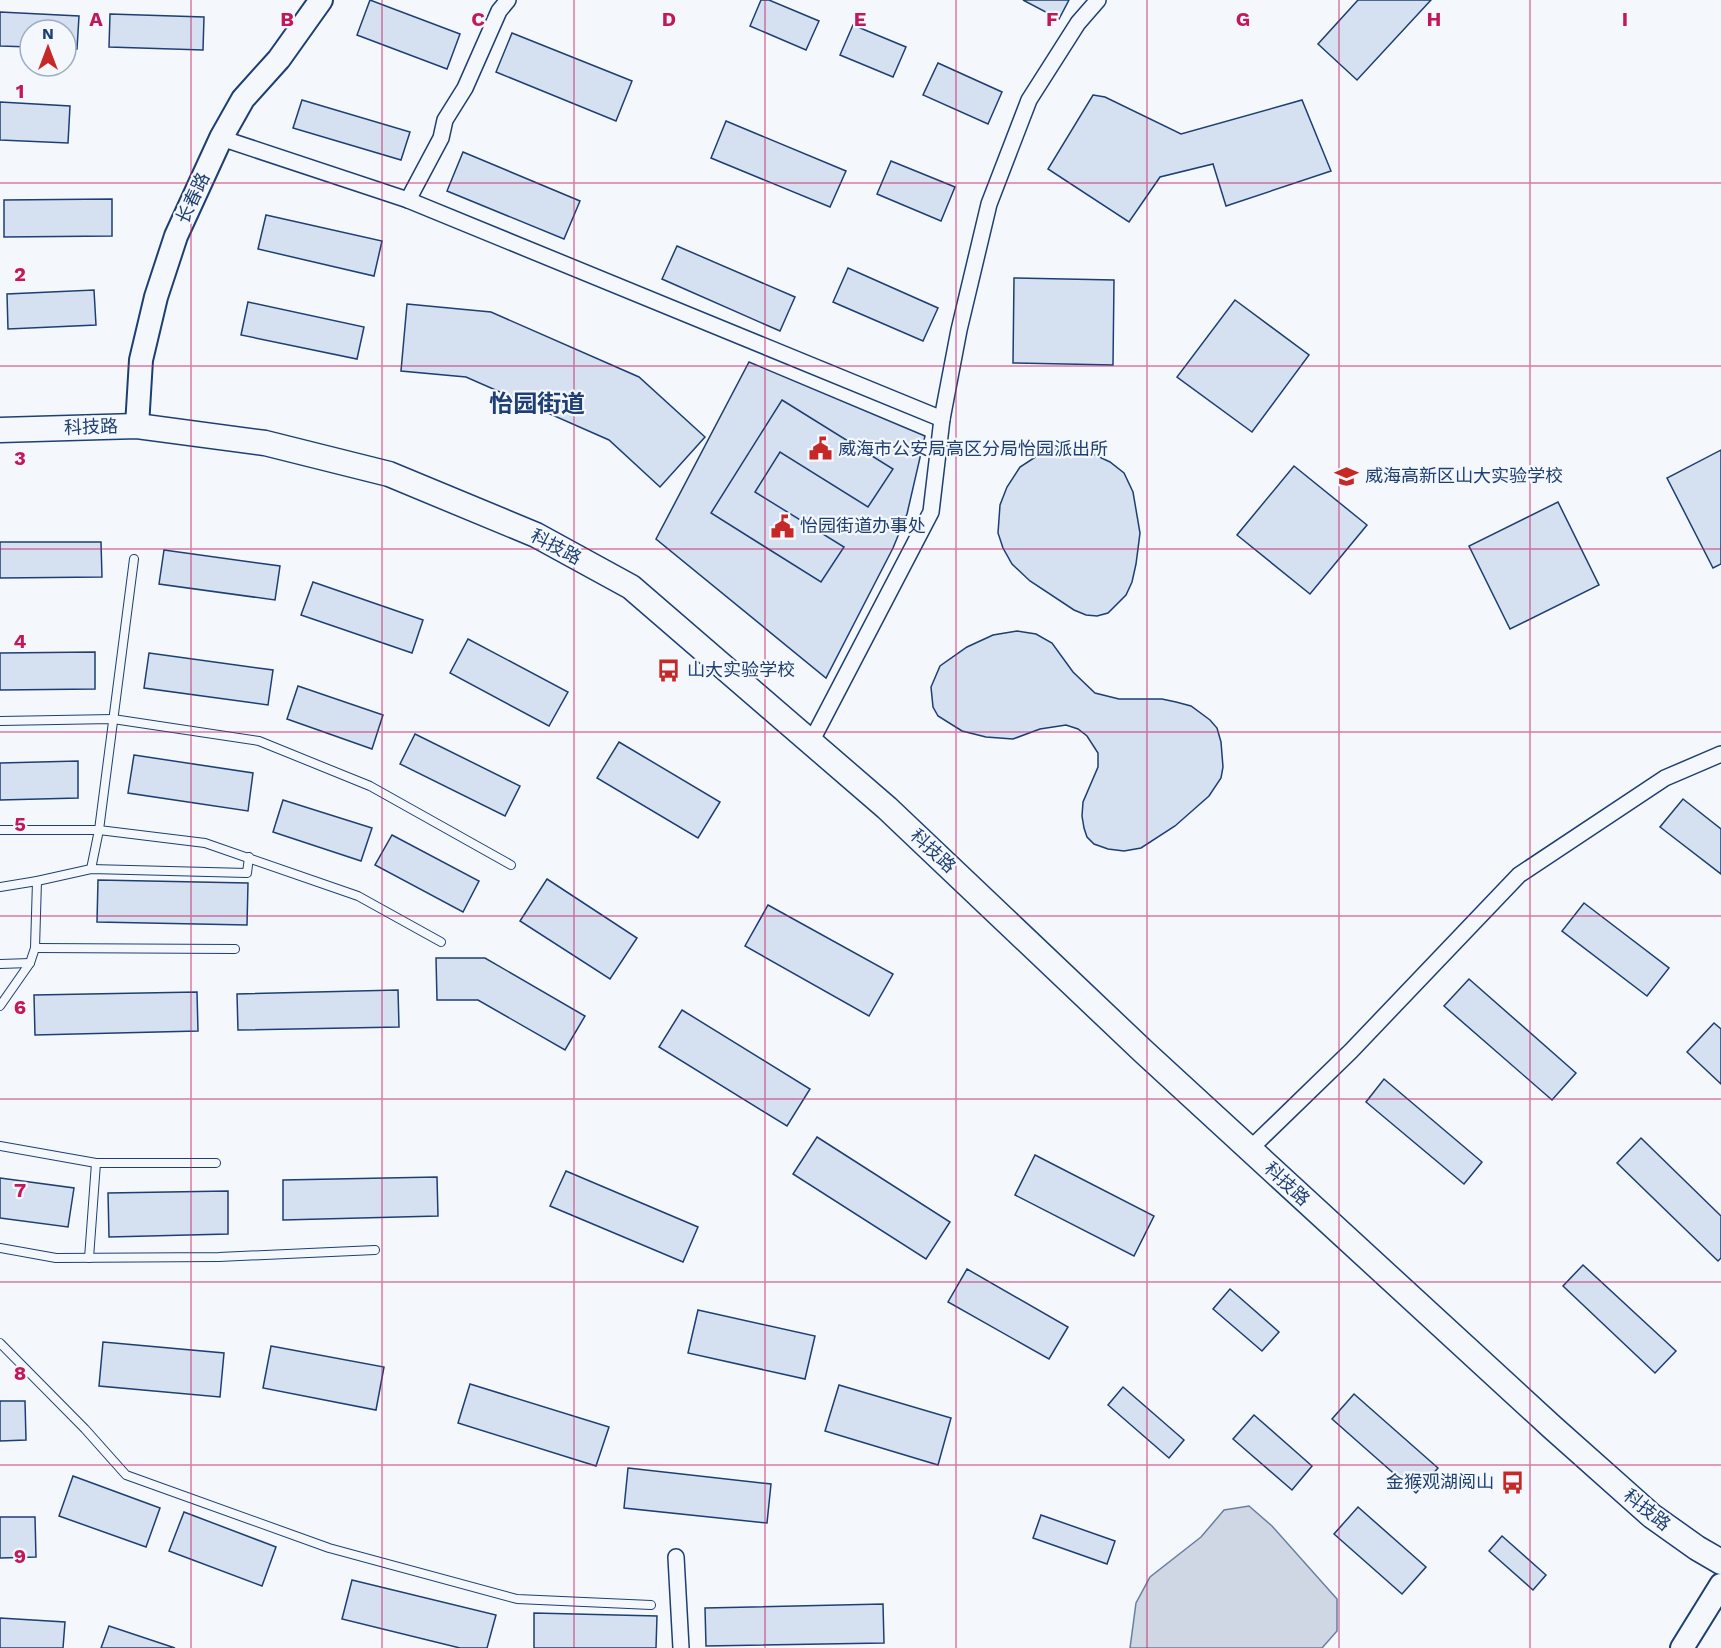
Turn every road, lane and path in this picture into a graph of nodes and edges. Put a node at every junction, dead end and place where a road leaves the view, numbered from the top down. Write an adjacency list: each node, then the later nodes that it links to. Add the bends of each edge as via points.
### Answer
1 (321, 0): 4 (street, 长春路, via 279,59 243,99)
2 (507, 0): 5 (street)
3 (1098, 0): 6 (street, via 1077,23 1029,100 989,204)
4 (221, 138): 5 (street); 7 (street, 长春路, via 176,236 156,297 141,360)
5 (408, 200): 6 (street)
6 (942, 419): 12 (street, via 931,512)
7 (137, 426): 8 (main road, 科技路); 12 (main road, 科技路, via 265,443 389,474 536,535 631,587)
8 (0, 430)
9 (134, 559): 10 (lane)
10 (113, 719): 11 (lane); 15 (lane); 17 (lane, via 259,741 370,786)
11 (0, 721)
12 (811, 742): 28 (main road, 科技路, via 887,808)
13 (1721, 753): 28 (street, via 1665,778 1519,875 1351,1051)
14 (0, 830): 15 (lane)
15 (99, 830): 16 (lane, via 205,843); 18 (lane)
16 (249, 857): 18 (lane, via 247,873); 21 (lane, via 358,896)
17 (511, 865)
18 (92, 869): 19 (lane)
19 (37, 881): 20 (lane); 22 (lane)
20 (0, 887)
21 (441, 942)
22 (35, 948): 23 (lane); 24 (lane)
23 (235, 949)
24 (30, 963): 25 (lane); 26 (lane)
25 (0, 964)
26 (0, 1006)
27 (0, 1146): 29 (lane)
28 (1250, 1149): 36 (main road, 科技路, via 1652,1516)
29 (96, 1163): 30 (lane); 33 (lane)
30 (216, 1163)
31 (0, 1248): 33 (lane, via 56,1258)
32 (375, 1250): 33 (lane)
33 (89, 1258)
34 (0, 1343): 38 (lane, via 126,1475 329,1548 517,1599)
35 (676, 1557): 39 (street)
36 (1721, 1562)
37 (1721, 1585): 40 (street)
38 (651, 1605)
39 (681, 1648)
40 (1682, 1648)

